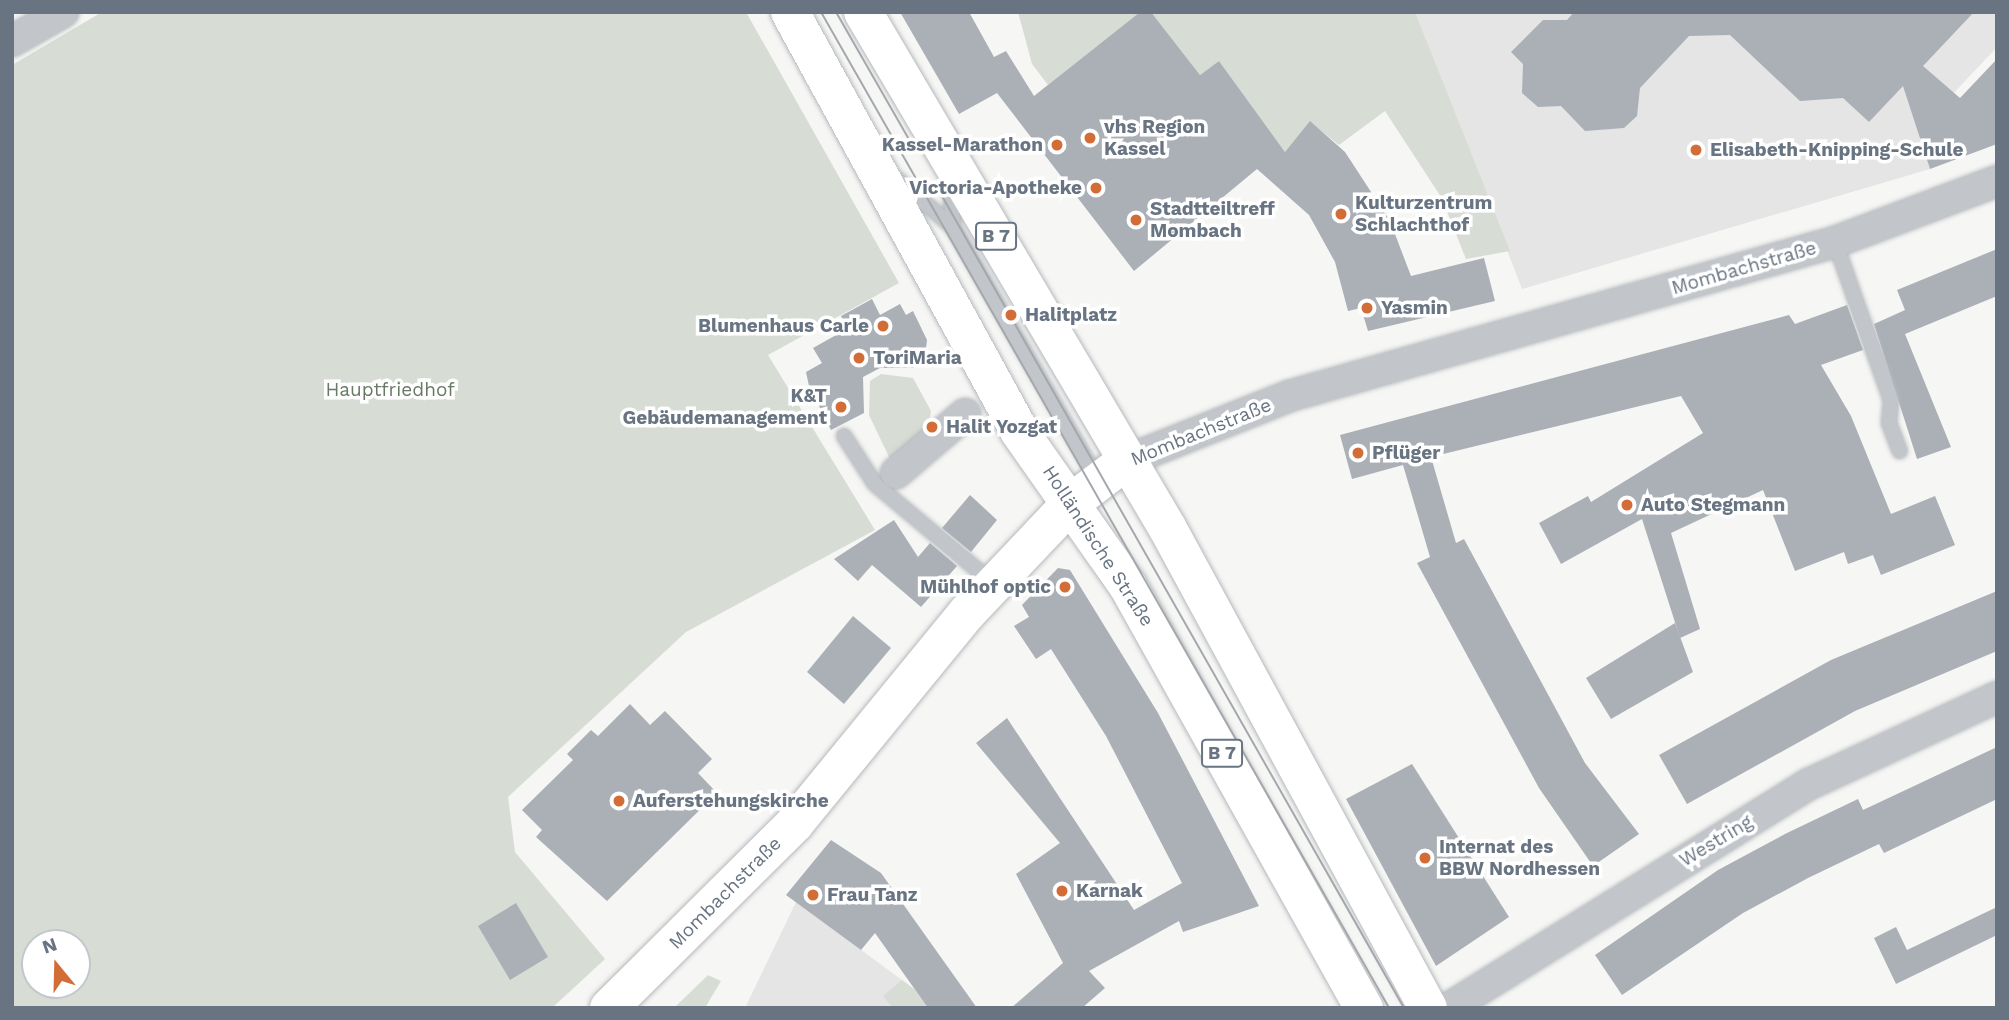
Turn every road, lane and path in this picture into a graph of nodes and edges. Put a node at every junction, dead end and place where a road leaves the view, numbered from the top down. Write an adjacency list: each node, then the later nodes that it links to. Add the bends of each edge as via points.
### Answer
1 (63, 12): 4 (street)
2 (790, 12): 6 (main road, Holländische Straße / B 7)
3 (863, 12): 5 (main road, Holländische Straße / B 7)
4 (12, 41)
5 (947, 153): 8 (lane); 14 (main road, Holländische Straße / B 7)
6 (872, 158): 8 (lane); 14 (main road, Holländische Straße / B 7, via 1019,430)
7 (1997, 181): 9 (street, Mombachstraße)
8 (953, 227): 14 (lane)
9 (1835, 242): 12 (lane, via 1891,400 1889,423); 14 (street, Mombachstraße, via 1289,396)
10 (965, 414): 13 (street)
11 (844, 436): 15 (lane, via 875,484)
12 (1900, 451)
13 (896, 473)
14 (1099, 481): 15 (main road, Mombachstraße); 18 (main road, Holländische Straße / B 7, via 1128,586); 19 (main road, Holländische Straße / B 7)
15 (995, 585): 17 (main road, Mombachstraße, via 795,823)
16 (1997, 697): 20 (street, Westring, via 1810,785)
17 (609, 1008)
18 (1364, 1008)
19 (1427, 1008)
20 (1449, 1008)

